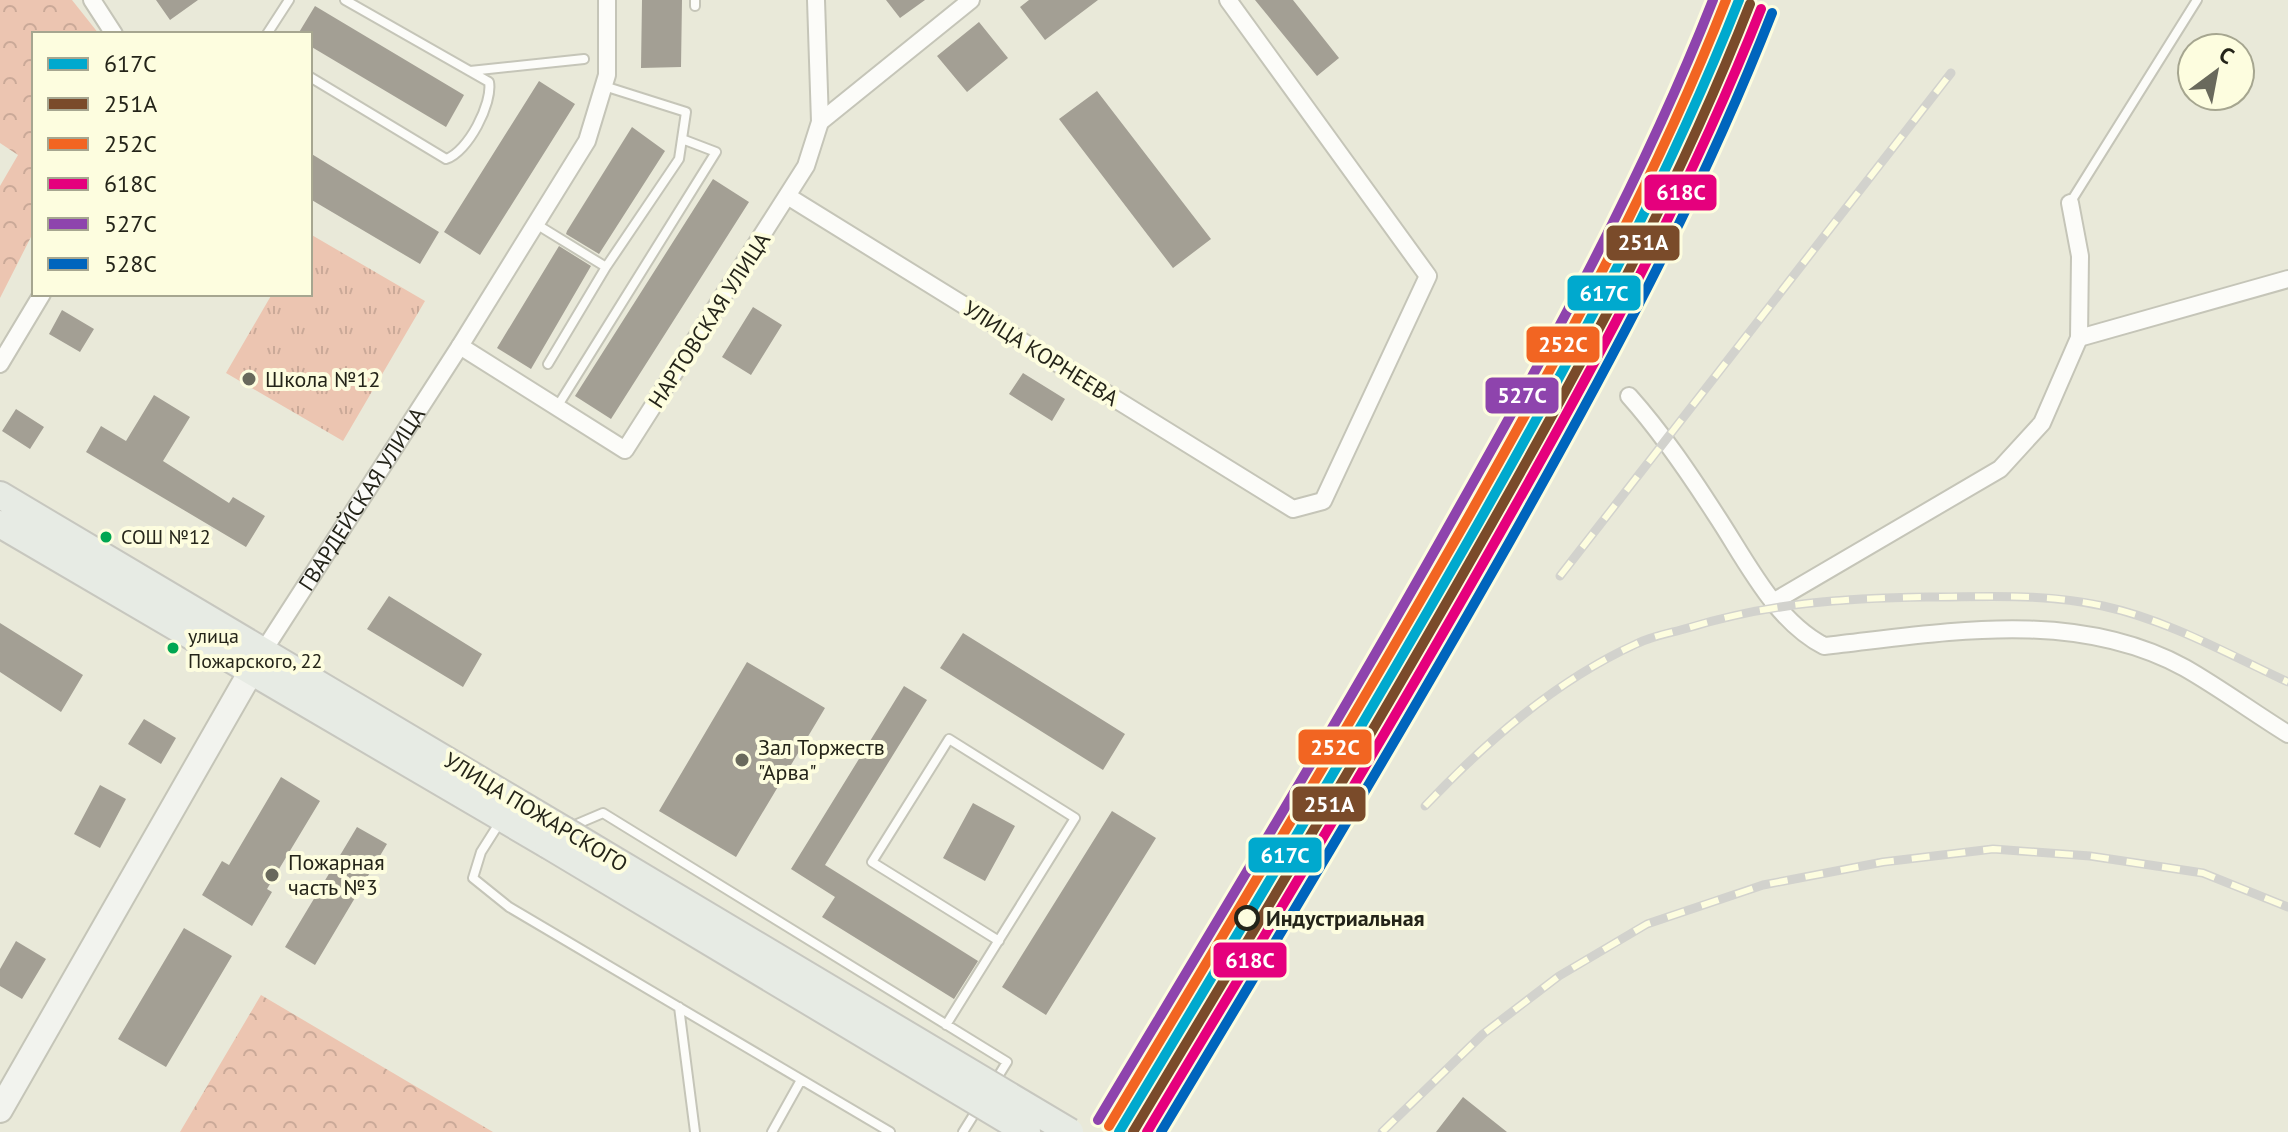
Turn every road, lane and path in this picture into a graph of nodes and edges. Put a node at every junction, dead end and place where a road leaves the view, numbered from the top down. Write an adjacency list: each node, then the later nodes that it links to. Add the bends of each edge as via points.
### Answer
1 (92, 0): 9 (street)
2 (289, 0): 10 (lane)
3 (345, 0): 12 (lane)
4 (607, 0): 14 (street, ГВАРДЕЙСКАЯ УЛИЦА)
5 (816, 0): 15 (street, НАРТОВСКАЯ УЛИЦА)
6 (971, 0): 15 (street)
7 (1228, 0): 17 (street, УЛИЦА КОРНЕЕВА, via 1428,276 1323,501 1293,509)
8 (2197, 0): 18 (lane)
9 (113, 32)
10 (268, 32)
11 (584, 59): 12 (lane)
12 (469, 71): 13 (lane, via 489,82 491,96 458,155 446,159)
13 (312, 78)
14 (604, 86): 16 (lane, via 686,112); 19 (street, ГВАРДЕЙСКАЯ УЛИЦА, via 587,141)
15 (820, 122): 17 (street, НАРТОВСКАЯ УЛИЦА)
16 (682, 139): 20 (lane, via 679,159); 28 (lane, via 716,152)
17 (789, 197): 28 (street, НАРТОВСКАЯ УЛИЦА, via 625,450)
18 (2070, 203): 23 (street, via 2080,256)
19 (536, 224): 20 (lane); 24 (street, ГВАРДЕЙСКАЯ УЛИЦА)
20 (606, 267): 26 (lane)
21 (2288, 279): 23 (street)
22 (41, 296): 25 (street)
23 (2079, 338): 31 (street, via 2042,423 2000,469)
24 (460, 346): 28 (street, НАРТОВСКАЯ УЛИЦА); 32 (street, ГВАРДЕЙСКАЯ УЛИЦА)
25 (0, 364)
26 (548, 364)
27 (1629, 396): 31 (street, via 1684,466)
28 (557, 407)
29 (0, 495): 32 (main road, УЛИЦА ПОЖАРСКОГО)
30 (0, 524): 32 (main road, УЛИЦА ПОЖАРСКОГО)
31 (1773, 602): 33 (street, via 1806,636 1824,646 2003,626 2127,645 2183,667)
32 (257, 661): 34 (main road, УЛИЦА ПОЖАРСКОГО); 35 (main road, УЛИЦА ПОЖАРСКОГО); 40 (street, ГВАРДЕЙСКАЯ УЛИЦА)
33 (2288, 734)
34 (502, 819): 35 (main road, УЛИЦА ПОЖАРСКОГО); 37 (lane, via 481,852 473,878 509,907)
35 (556, 837): 38 (lane, via 603,813); 45 (main road, УЛИЦА ПОЖАРСКОГО, bridge); 46 (main road, УЛИЦА ПОЖАРСКОГО, bridge)
36 (999, 941): 36 (lane, via 1075,818 949,739 872,862); 38 (lane)
37 (679, 1007): 39 (lane); 41 (lane)
38 (946, 1025): 44 (lane, via 1007,1062)
39 (801, 1080): 42 (lane); 43 (lane)
40 (0, 1110)
41 (695, 1132)
42 (772, 1132)
43 (890, 1132)
44 (963, 1132)
45 (1027, 1132)
46 (1070, 1132)

